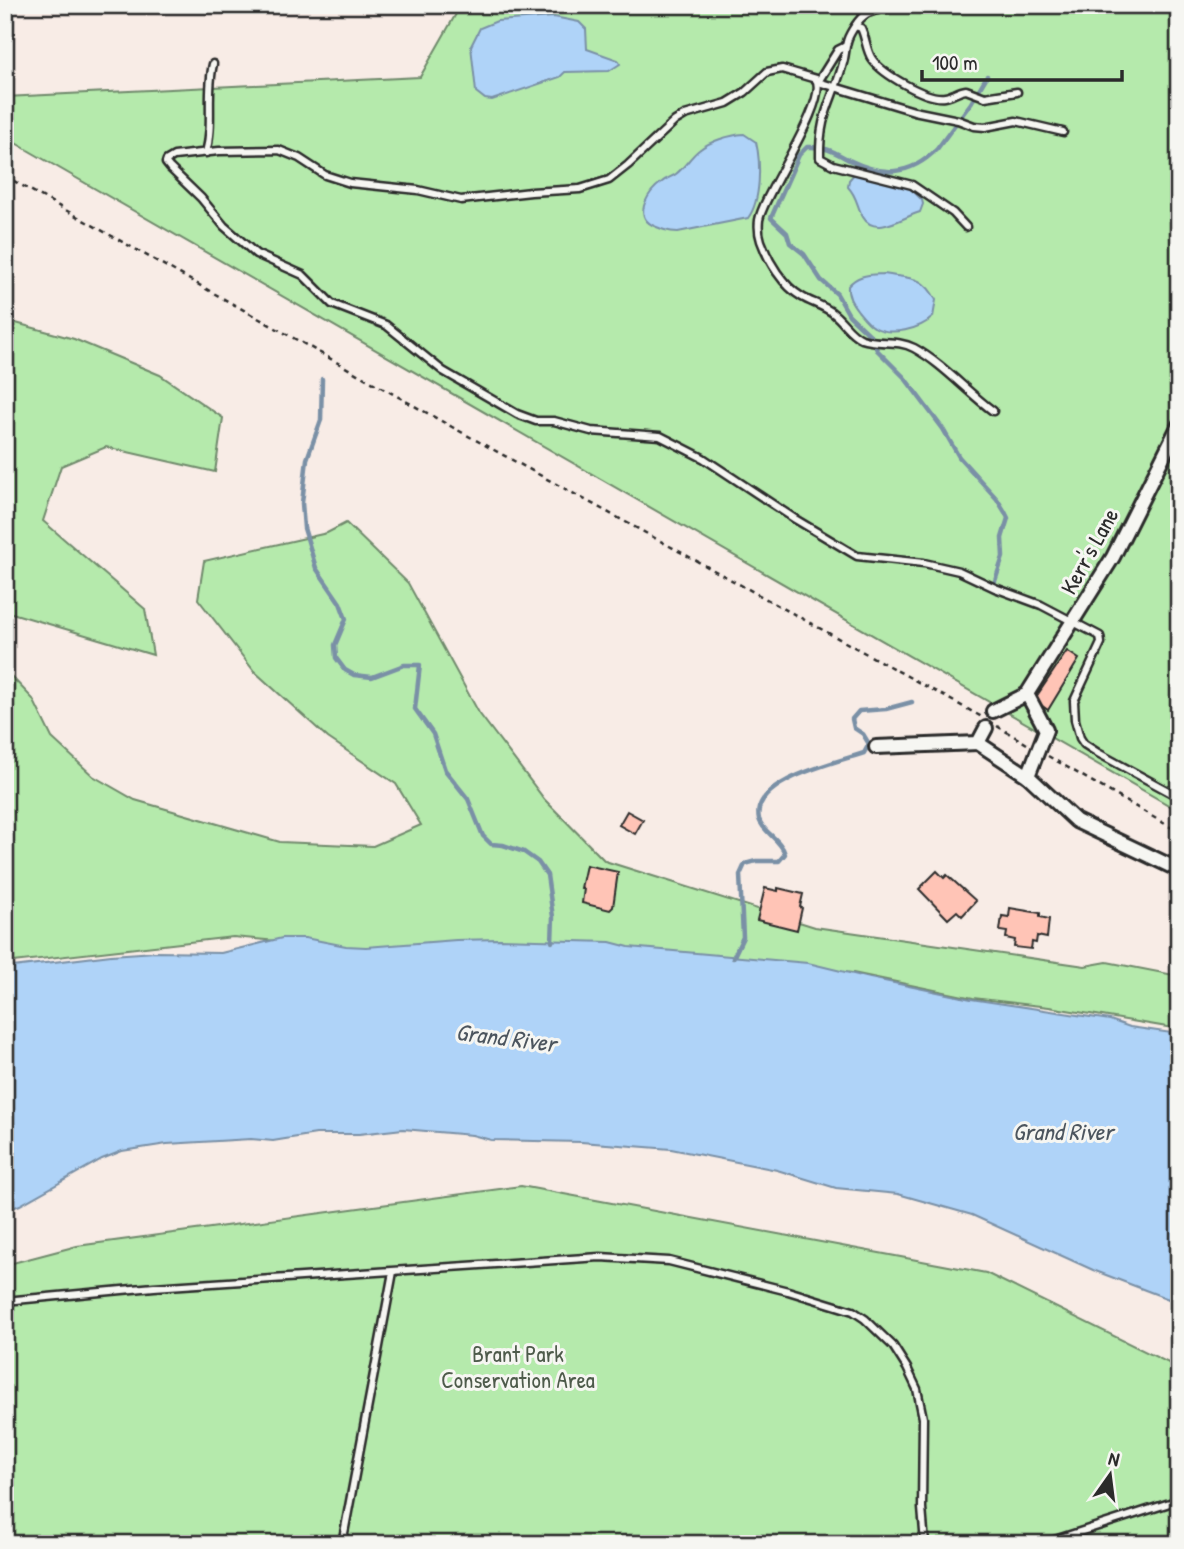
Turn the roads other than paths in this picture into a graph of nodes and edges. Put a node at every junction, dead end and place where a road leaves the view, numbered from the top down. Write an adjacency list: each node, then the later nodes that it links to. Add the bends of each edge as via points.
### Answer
1 (893, 5): 2 (lane, via 871,10)
2 (855, 26): 3 (lane); 7 (lane, via 864,34 875,63 928,95 945,97 966,90 985,97)
3 (844, 47): 5 (lane); 6 (lane)
4 (213, 64): 9 (lane)
5 (818, 82): 6 (lane); 9 (lane, via 782,69 767,72 736,98 676,121 609,180 580,189 461,200 350,183 279,150); 11 (lane, via 807,121 761,214 759,235 767,256 797,293 832,312 856,336 913,348)
6 (835, 87): 8 (lane, via 974,126 1016,121); 10 (lane, via 821,125 820,158 912,185)
7 (1017, 92)
8 (1063, 132)
9 (206, 153): 13 (lane, via 174,156 166,163 256,254 303,275 332,304 386,325 443,371 495,402 536,421 660,436 703,458 856,556 959,570)
10 (966, 227)
11 (993, 411)
12 (1179, 425): 13 (street, Kerr's Lane, via 1113,557)
13 (1073, 622): 14 (street, Kerr's Lane); 20 (lane, via 1101,640 1074,701 1080,738 1098,753)
14 (1027, 694): 15 (street); 19 (street, via 1046,730)
15 (993, 711)
16 (986, 728): 17 (street)
17 (978, 743): 18 (street); 19 (street)
18 (876, 747)
19 (1028, 776): 21 (street, via 1076,821)
20 (1179, 797)
21 (1179, 870)
22 (393, 1272): 23 (lane); 25 (lane); 26 (lane, via 600,1257 669,1261 853,1311 893,1346 917,1389 923,1418)
23 (5, 1301)
24 (1179, 1500): 27 (lane)
25 (342, 1544)
26 (925, 1544)
27 (1042, 1544)

